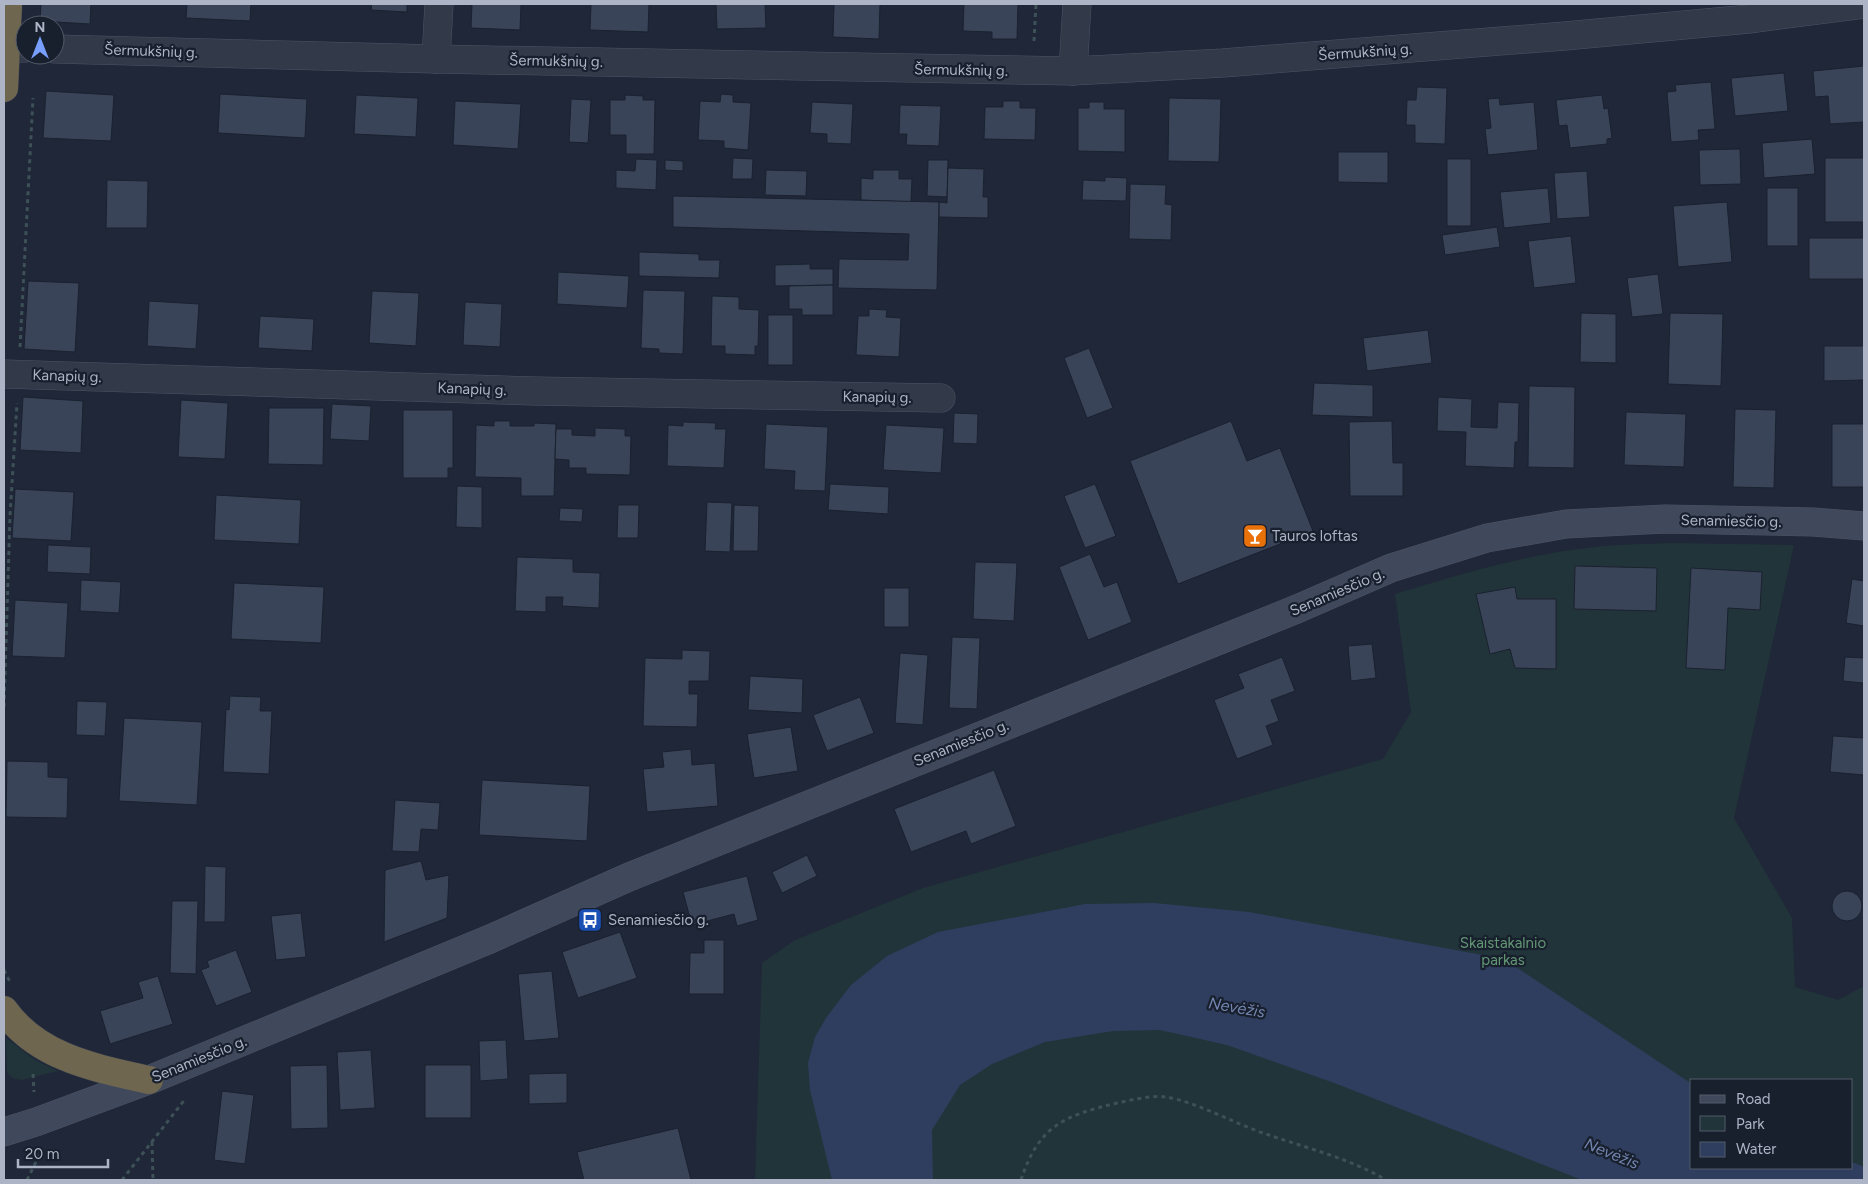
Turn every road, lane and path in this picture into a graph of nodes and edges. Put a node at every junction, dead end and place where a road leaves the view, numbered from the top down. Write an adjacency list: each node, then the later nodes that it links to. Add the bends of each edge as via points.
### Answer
1 (8, 4): 6 (highway)
2 (439, 4): 8 (street)
3 (1036, 4): 9 (path)
4 (1077, 4): 10 (street)
5 (1864, 4): 10 (street, Šermukšnių g., via 1749,19 1565,36 1223,63)
6 (15, 48): 11 (highway)
7 (65, 49): 8 (street, Šermukšnių g.)
8 (436, 59): 9 (street, Šermukšnių g.)
9 (1032, 71): 10 (street, Šermukšnių g.)
10 (1073, 71)
11 (4, 88)
12 (4, 374): 13 (street, Kanapių g., via 524,390)
13 (941, 398)
14 (1864, 526): 16 (main road, Senamiesčio g., via 1666,520 1566,524 1487,538 1400,565 629,877)
15 (4, 1010): 16 (highway, via 10,1020 47,1050 92,1067)
16 (149, 1080): 18 (main road, Senamiesčio g.)
17 (190, 1092): 19 (path)
18 (4, 1132)
19 (152, 1142): 20 (path); 21 (path)
20 (122, 1180)
21 (153, 1180)
22 (1021, 1180): 23 (path, via 1028,1159 1059,1122 1082,1111 1133,1099 1165,1097 1365,1168)
23 (1386, 1180)

